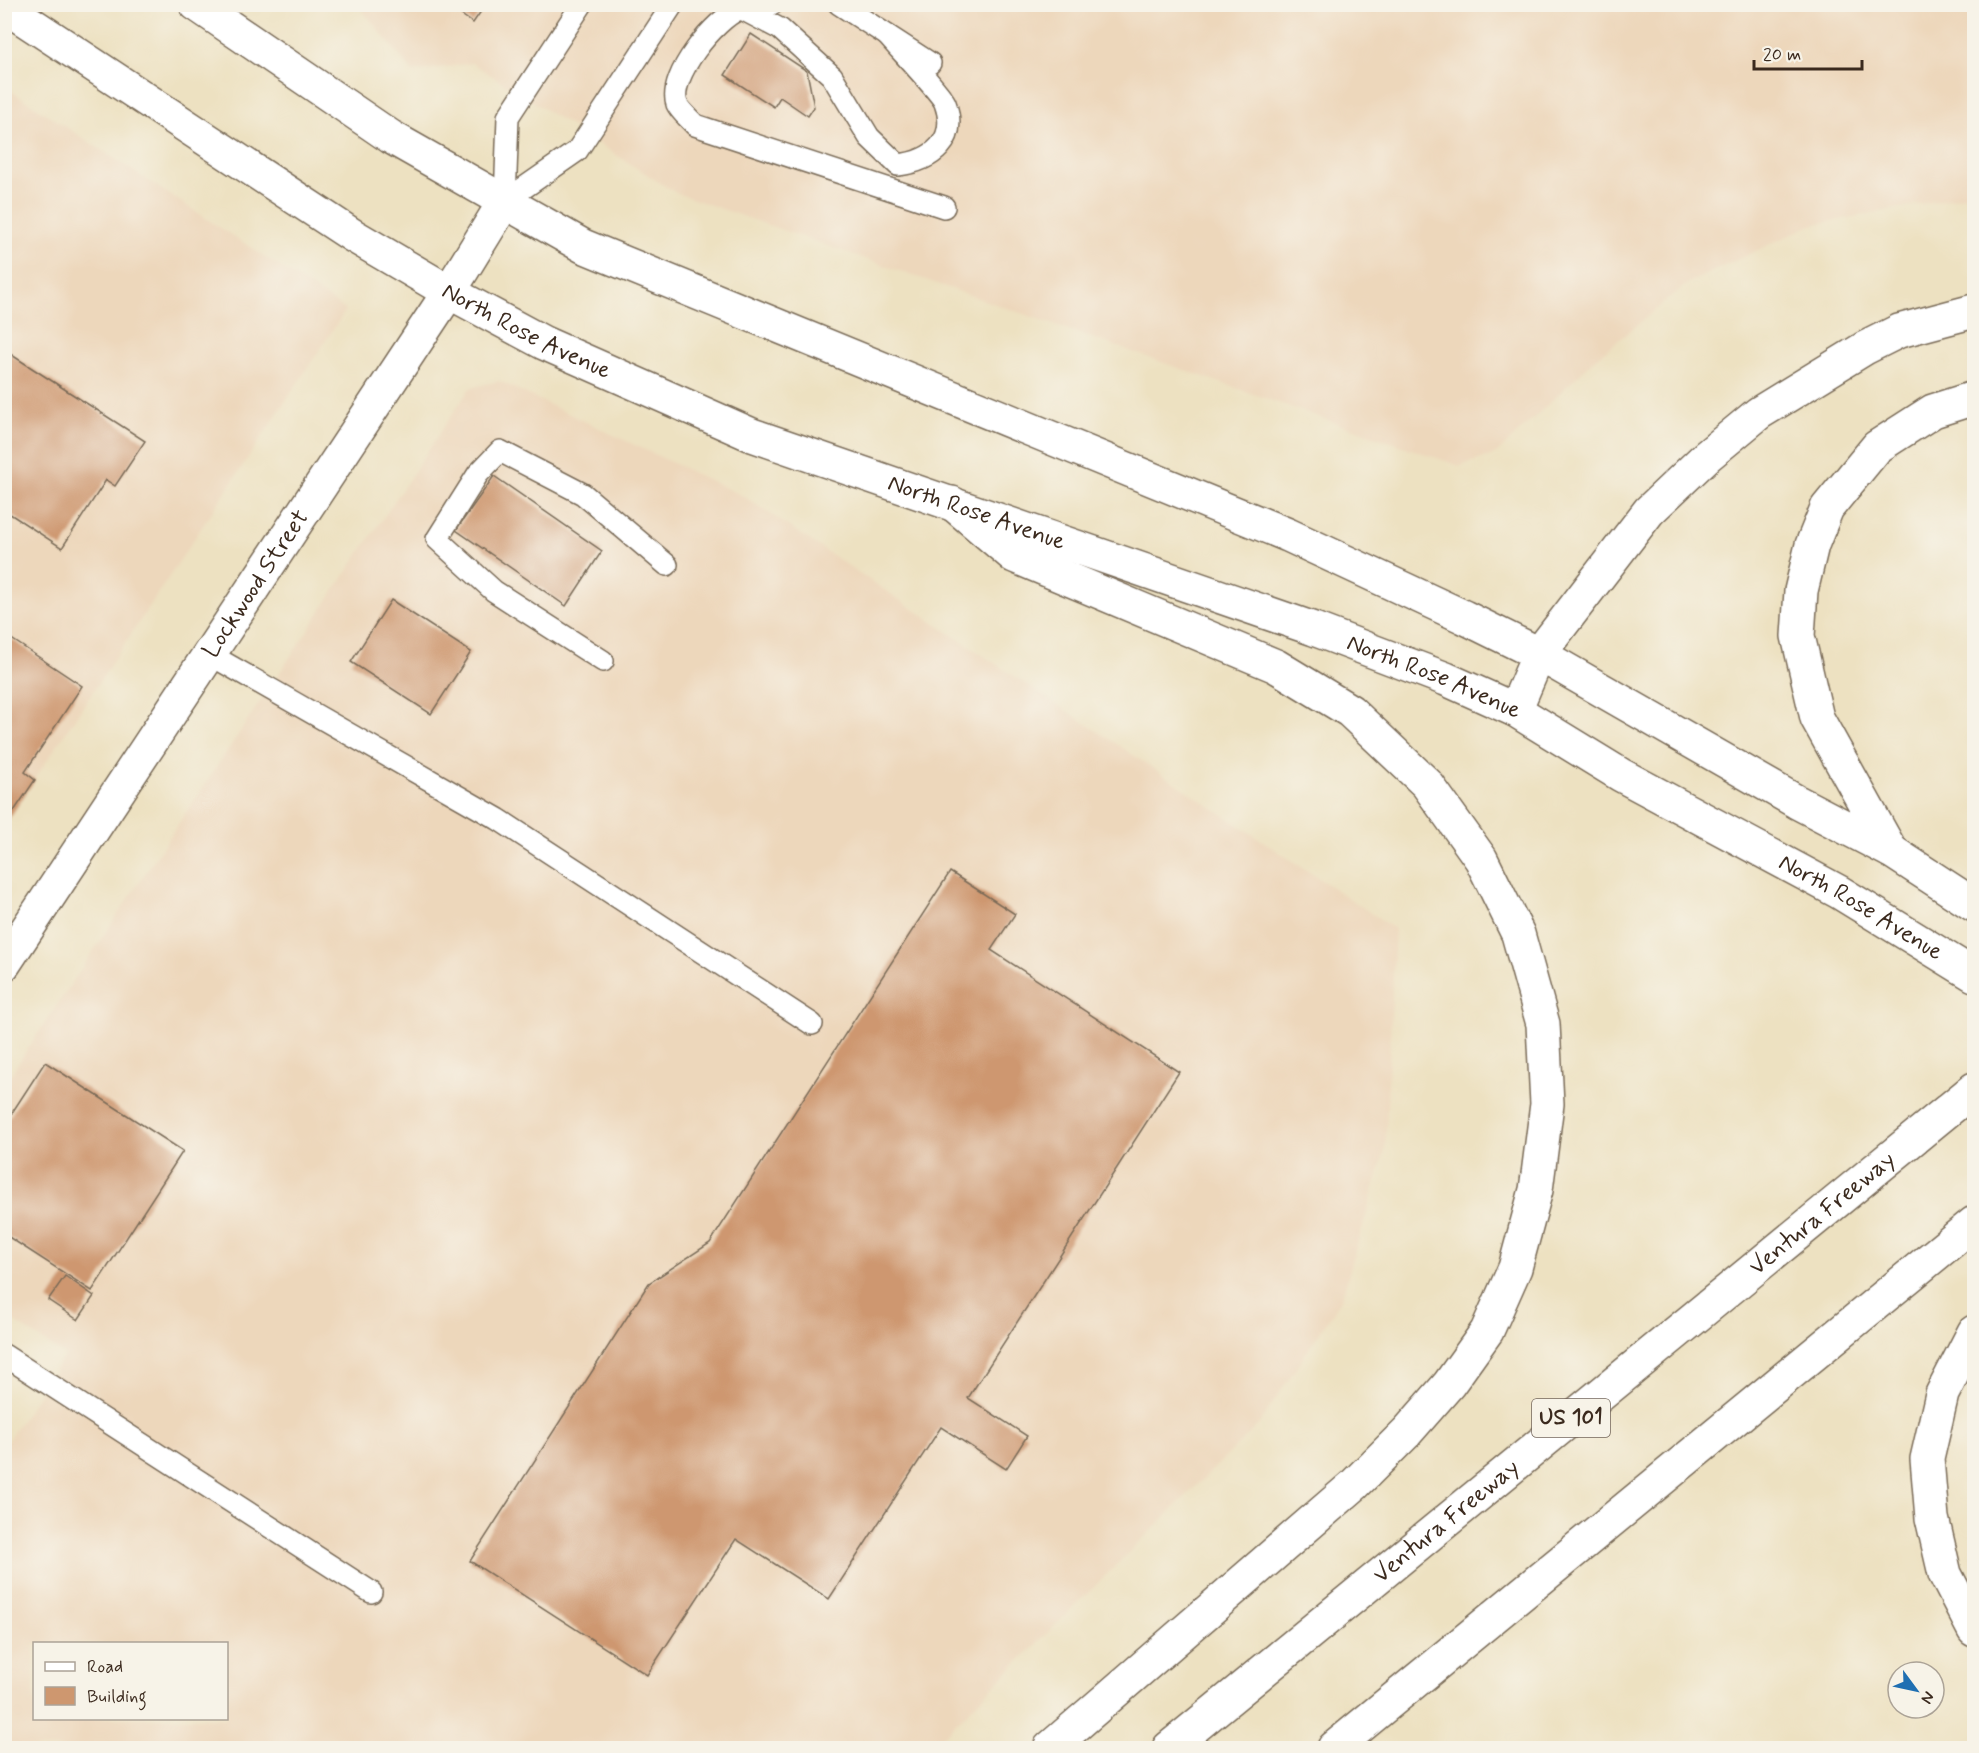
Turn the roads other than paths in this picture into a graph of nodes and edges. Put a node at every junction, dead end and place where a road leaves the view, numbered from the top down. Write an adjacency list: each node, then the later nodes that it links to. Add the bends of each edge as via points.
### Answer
1 (196, 4): 10 (main road, via 391,137)
2 (582, 4): 10 (lane, via 508,117)
3 (673, 4): 10 (lane, via 577,151)
4 (772, 4): 7 (lane)
5 (839, 4): 8 (lane)
6 (4, 6): 12 (main road, North Rose Avenue, via 352,235)
7 (740, 8): 8 (lane, via 780,29 831,76 869,136 898,165 916,163 943,143 949,124 944,101); 11 (lane, via 717,23 683,69 676,90 677,104 695,125)
8 (888, 36): 9 (lane)
9 (930, 63)
10 (505, 201): 12 (main road, Lockwood Street); 18 (main road, via 583,246 1288,535)
11 (944, 207)
12 (448, 292): 15 (main road, North Rose Avenue, via 544,343 752,435); 17 (main road, Lockwood Street)
13 (1974, 311): 18 (main road, via 1899,331 1759,413 1649,511)
14 (1974, 398): 21 (main road, via 1933,411 1877,447 1827,508 1812,544 1801,591 1798,636 1817,718)
15 (952, 503): 20 (main road, North Rose Avenue, via 1325,633 1436,675); 34 (main road, via 1014,556 1276,666 1350,711 1427,784 1481,859 1518,934 1543,1024 1547,1104 1536,1190 1515,1268 1487,1331 1442,1392 1354,1485)
16 (667, 565): 19 (lane, via 583,494 500,451 478,474 436,539 494,591)
17 (209, 654): 23 (main road, Lockwood Street); 25 (lane, via 498,819)
18 (1539, 654): 20 (main road); 21 (main road, via 1797,802)
19 (603, 661)
20 (1515, 711): 24 (main road, North Rose Avenue, via 1621,775 1839,892)
21 (1892, 851): 22 (main road)
22 (1974, 904)
23 (4, 964)
24 (1974, 975)
25 (813, 1024)
26 (1974, 1068): 28 (main road)
27 (1974, 1089): 28 (main road, Ventura Freeway / US 101)
28 (1924, 1129): 35 (main road, Ventura Freeway / US 101)
29 (1974, 1223): 36 (main road)
30 (1974, 1332): 33 (main road, via 1942,1394 1927,1459 1932,1518 1945,1574)
31 (4, 1355): 32 (lane)
32 (370, 1592)
33 (1974, 1630)
34 (1050, 1749)
35 (1169, 1749)
36 (1334, 1749)

